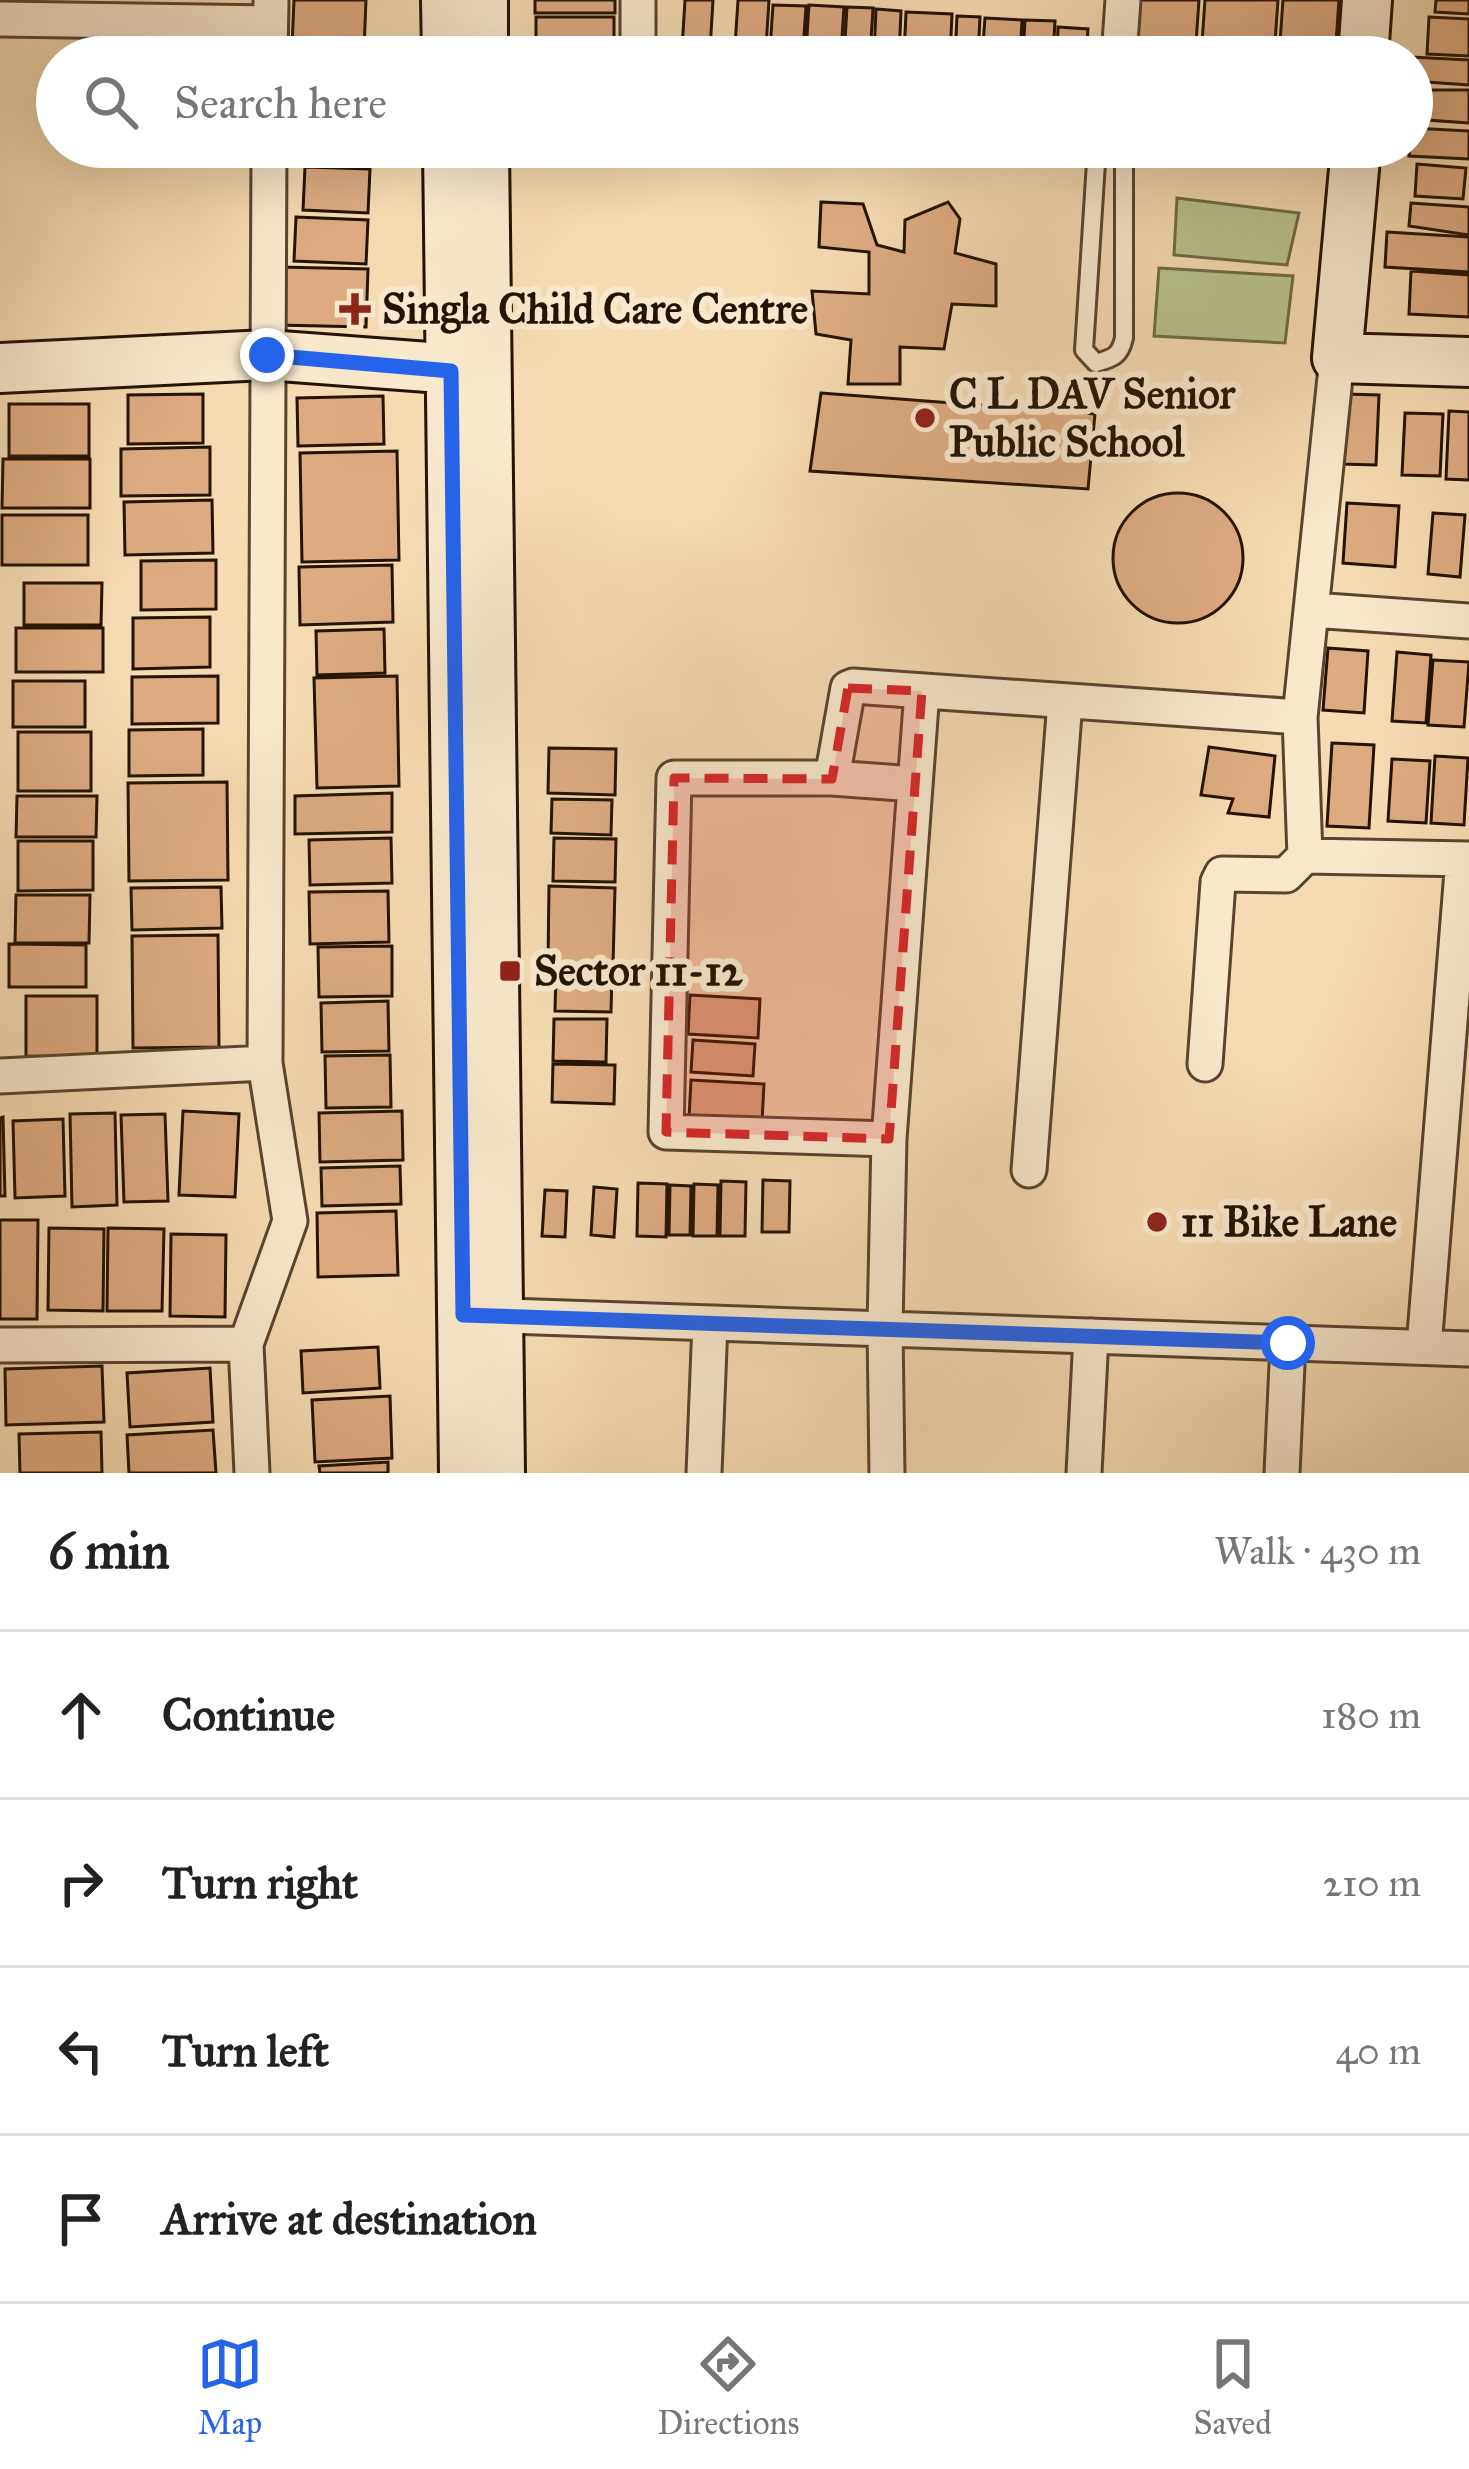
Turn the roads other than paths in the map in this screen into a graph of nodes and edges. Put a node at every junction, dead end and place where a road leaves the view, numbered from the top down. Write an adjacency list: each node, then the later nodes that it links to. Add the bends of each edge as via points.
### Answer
1 (446, 0): 8 (street)
2 (483, 0): 9 (street)
3 (638, 0): 10 (street)
4 (1123, 0): 11 (street)
5 (1367, 0): 12 (street)
6 (271, 11): 7 (street)
7 (0, 19)
8 (447, 36)
9 (483, 36)
10 (638, 36)
11 (1120, 36)
12 (1364, 36)
13 (269, 168): 19 (street)
14 (450, 168): 23 (street)
15 (483, 168): 23 (street)
16 (1096, 168): 17 (lane, via 1084,350 1096,362 1113,358 1124,338)
17 (1124, 168)
18 (1354, 168): 20 (street)
19 (267, 355): 22 (street); 23 (street); 33 (street)
20 (1337, 358): 21 (street); 24 (street)
21 (1469, 362)
22 (0, 368)
23 (469, 371): 38 (street)
24 (1312, 610): 25 (street); 28 (street)
25 (1469, 621)
26 (922, 691): 27 (street); 29 (street, via 848,688); 30 (street)
27 (1065, 701): 28 (street); 37 (street)
28 (1300, 717): 31 (street)
29 (832, 778): 30 (street); 36 (street, via 674,778 664,1126 672,1134)
30 (916, 784): 36 (street)
31 (1305, 856): 32 (street); 34 (street, via 1286,875 1222,874 1218,882)
32 (1466, 859): 45 (street)
33 (265, 1063): 35 (street); 43 (street, via 290,1220)
34 (1205, 1064)
35 (0, 1076)
36 (889, 1138): 40 (street)
37 (1029, 1170)
38 (480, 1315): 39 (street); 48 (street); 49 (street)
39 (710, 1323): 40 (street); 50 (street)
40 (885, 1327): 41 (street); 51 (street)
41 (1091, 1336): 42 (street); 52 (street)
42 (1288, 1343): 45 (street); 53 (street)
43 (246, 1344): 44 (street); 47 (street)
44 (0, 1345)
45 (1424, 1347): 46 (street)
46 (1469, 1349)
47 (253, 1473)
48 (464, 1473)
49 (500, 1473)
50 (704, 1473)
51 (887, 1473)
52 (1084, 1473)
53 (1282, 1473)

